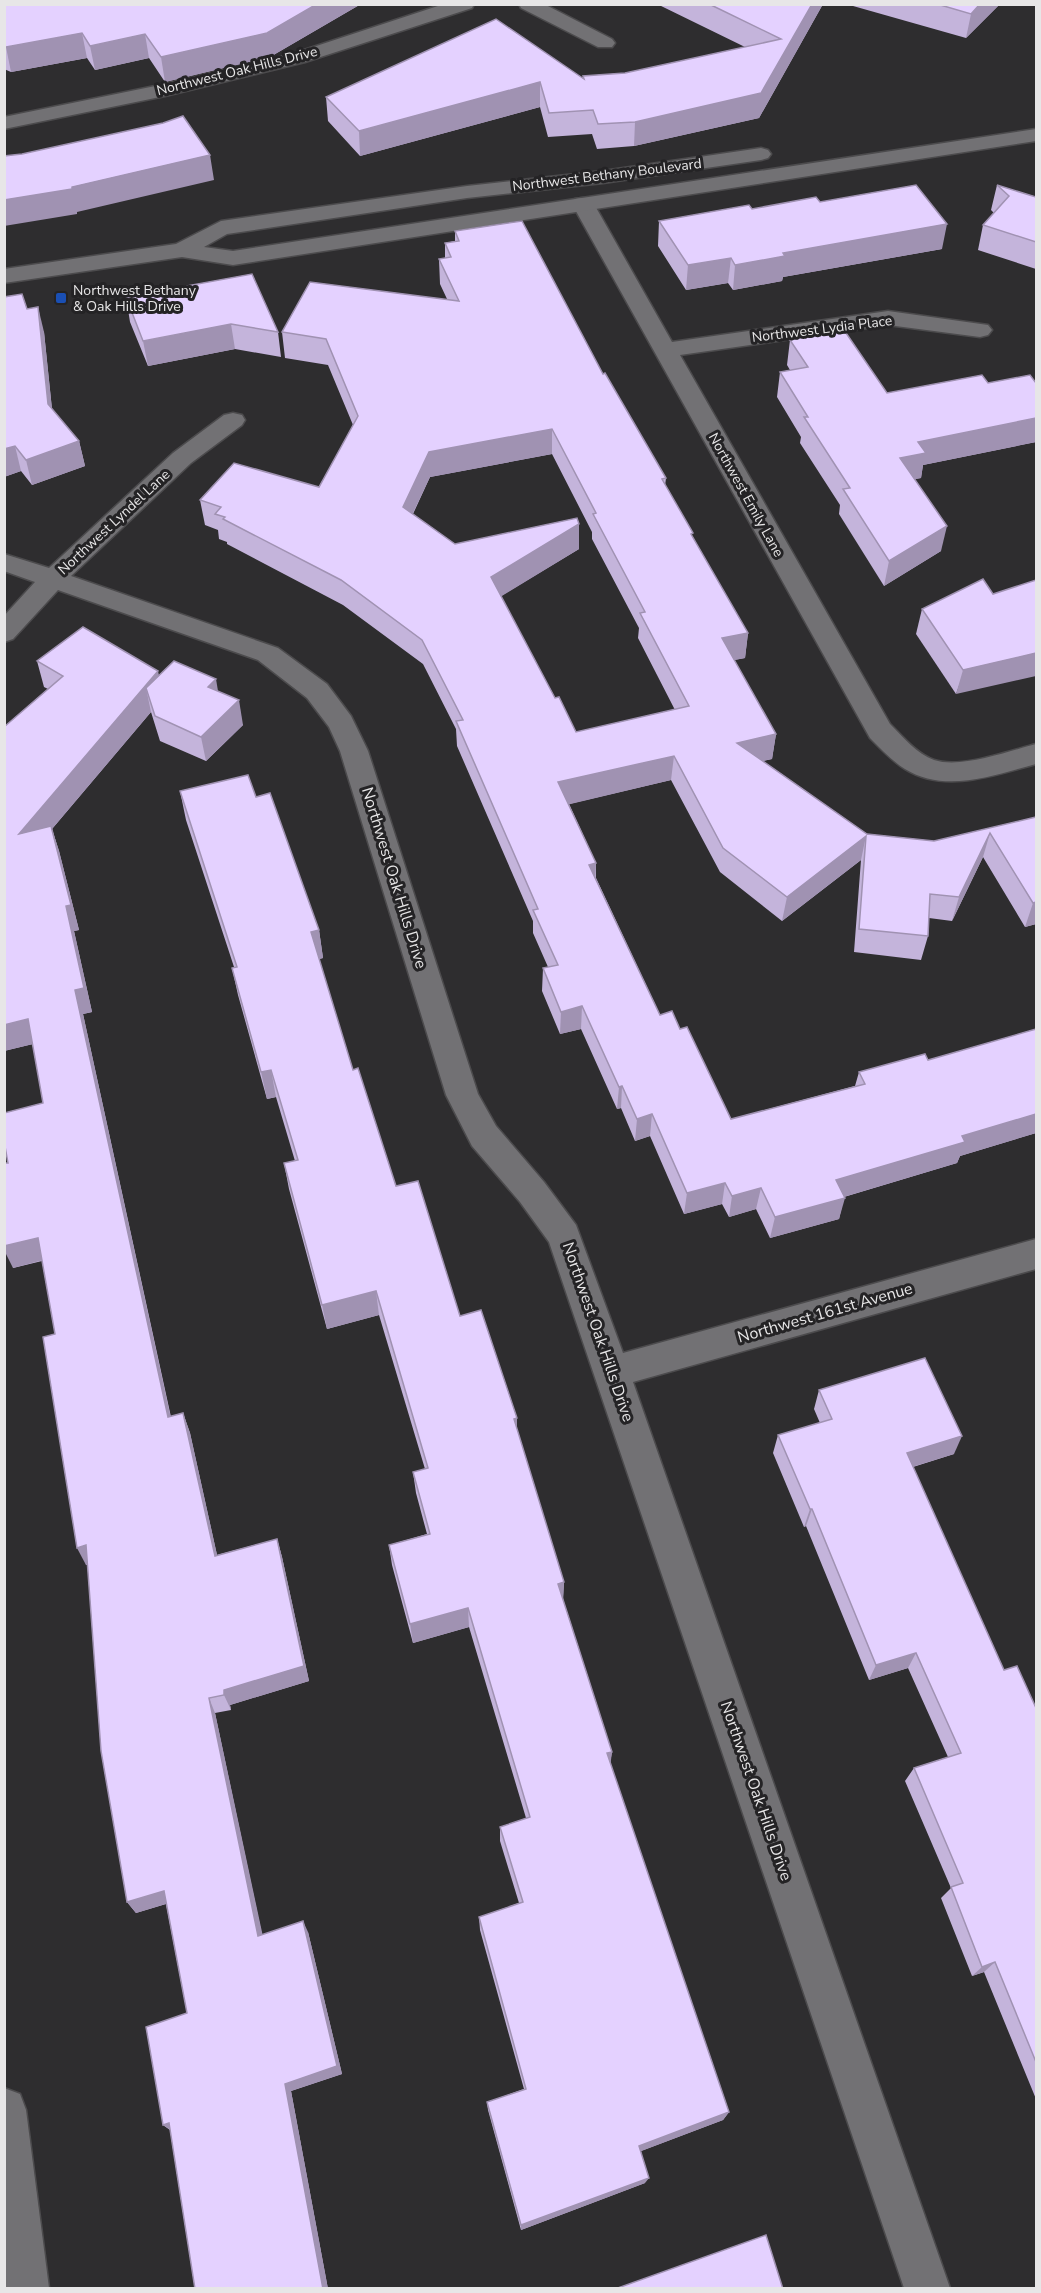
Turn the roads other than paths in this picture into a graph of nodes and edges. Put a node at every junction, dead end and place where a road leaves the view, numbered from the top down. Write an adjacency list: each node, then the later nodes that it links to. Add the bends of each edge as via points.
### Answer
1 (465, 4): 4 (street, Northwest Oak Hills Drive, via 298,58)
2 (528, 4): 3 (street)
3 (605, 43)
4 (4, 123)
5 (1036, 135): 7 (street, Northwest Bethany Boulevard)
6 (781, 151): 8 (street, Northwest Bethany Boulevard, via 221,228)
7 (584, 204): 8 (street, Northwest Bethany Boulevard, via 233,258); 11 (street, Northwest Emily Lane)
8 (182, 250): 9 (street, Northwest Bethany Boulevard)
9 (4, 276)
10 (980, 330): 11 (street, Northwest Lydia Place, via 888,318)
11 (664, 350): 16 (street, Northwest Emily Lane, via 880,731 908,758 928,769 956,772)
12 (233, 420): 14 (street, Northwest Lyndel Lane, via 182,458)
13 (4, 562): 14 (street, Northwest Oak Hills Drive)
14 (52, 579): 15 (street, Northwest Lyndel Lane); 18 (street, Northwest Oak Hills Drive, via 268,654 317,691 341,723 354,751 462,1095 484,1136 564,1235)
15 (4, 633)
16 (1036, 754)
17 (1036, 1254): 18 (street, Northwest 161st Avenue)
18 (613, 1372): 21 (street, Northwest Oak Hills Drive)
19 (4, 2110): 20 (street)
20 (26, 2289)
21 (927, 2289)

